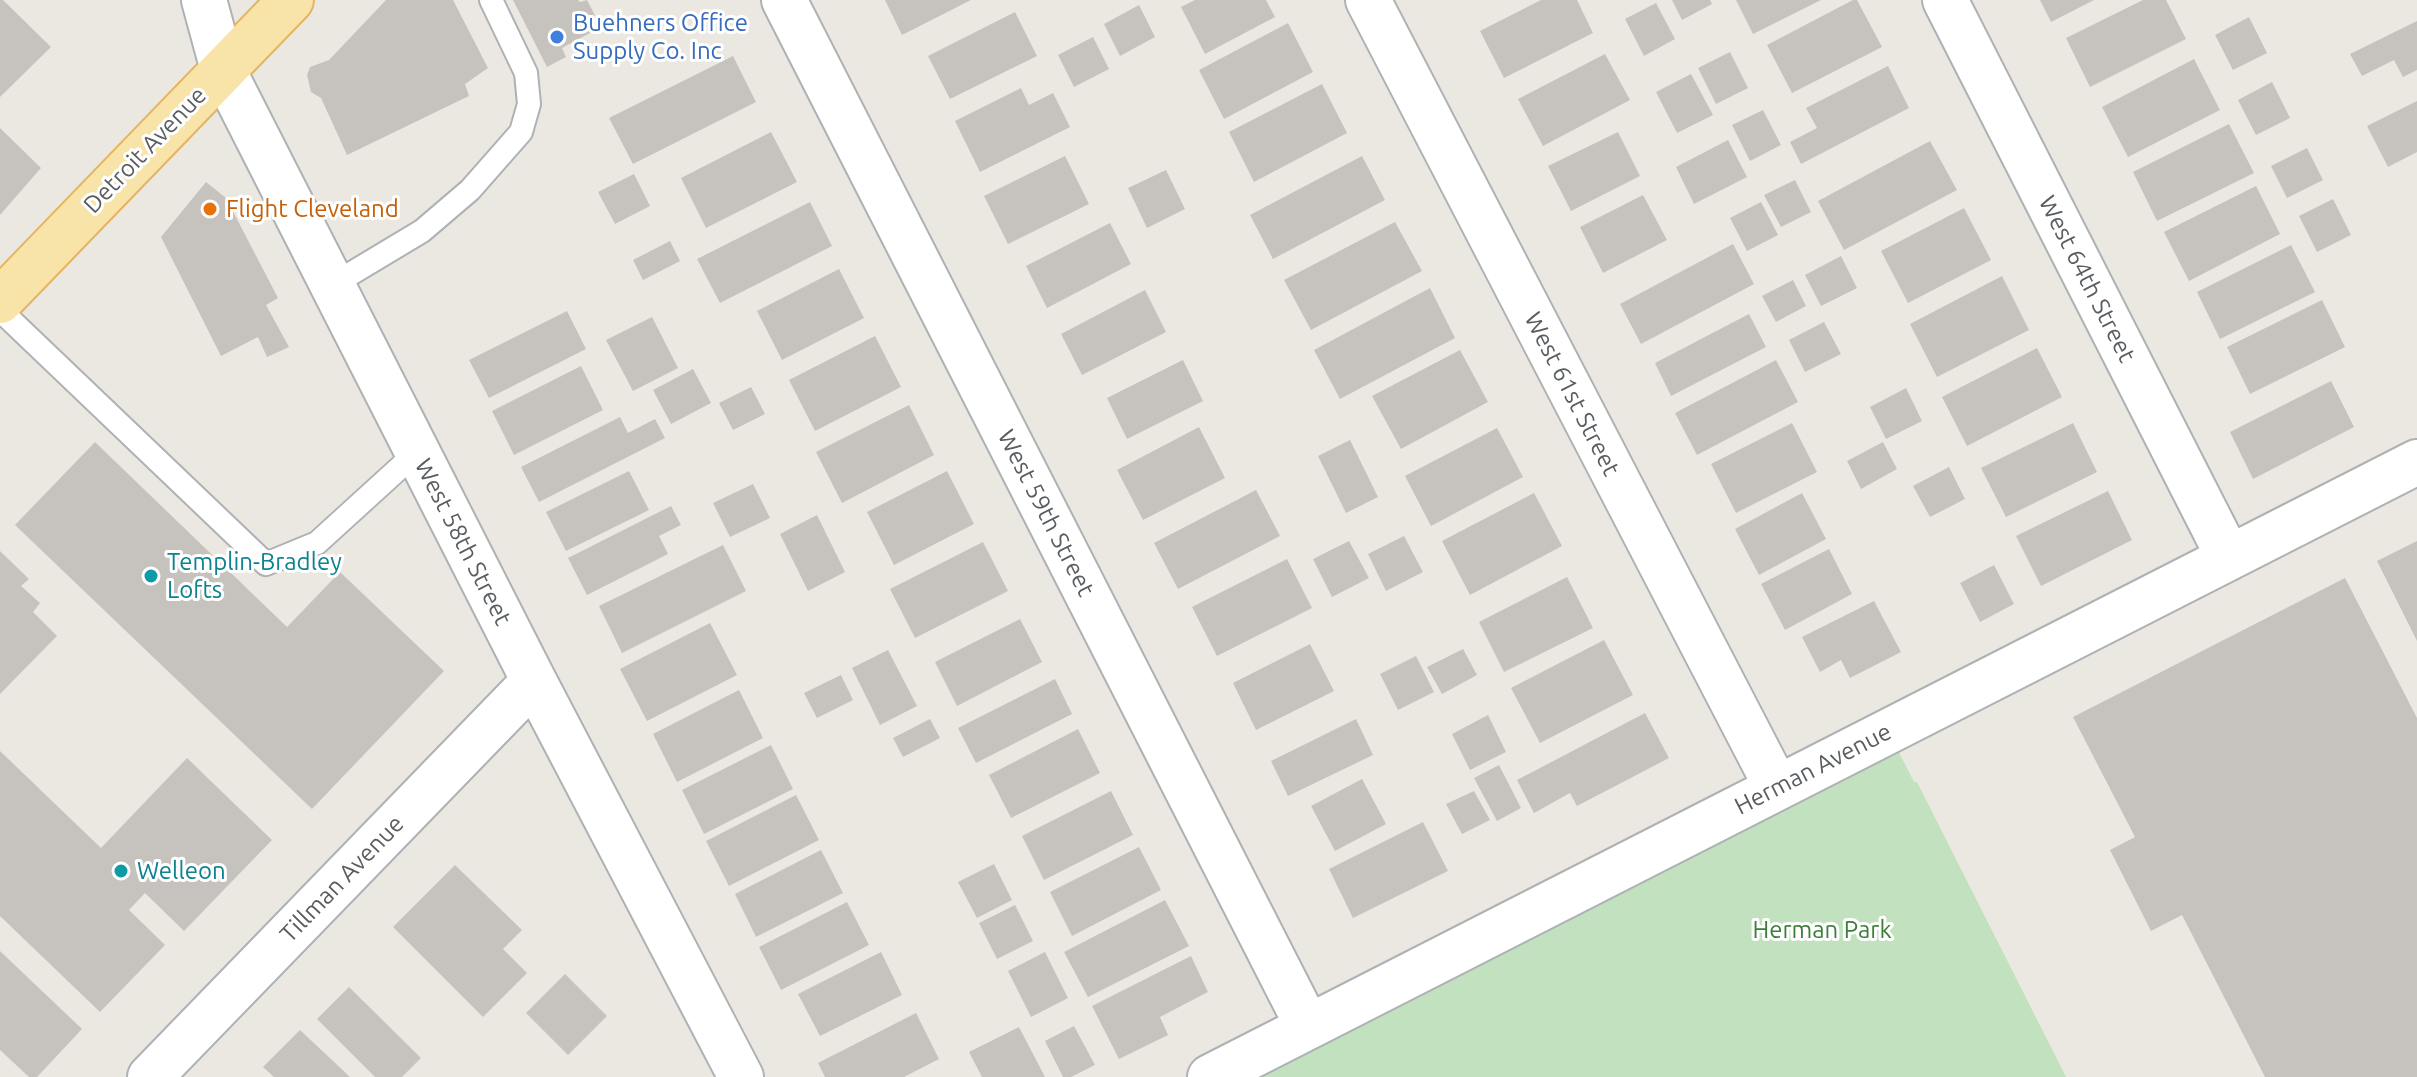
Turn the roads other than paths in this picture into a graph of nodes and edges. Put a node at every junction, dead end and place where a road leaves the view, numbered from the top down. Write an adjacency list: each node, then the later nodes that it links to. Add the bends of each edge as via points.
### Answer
1 (204, 0): 7 (street, West 58th Street)
2 (291, 0): 7 (main road, Detroit Avenue)
3 (491, 0): 8 (lane, via 526,73 529,104 521,132 470,190 422,231)
4 (784, 0): 16 (street, West 59th Street)
5 (1368, 0): 15 (street, West 61st Street)
6 (1945, 0): 13 (street, West 64th Street)
7 (223, 70): 8 (street, West 58th Street); 9 (main road, Detroit Avenue)
8 (332, 285): 11 (street, West 58th Street)
9 (0, 301)
10 (0, 310): 11 (lane, via 266,564 317,543)
11 (417, 452): 14 (street, West 58th Street)
12 (2417, 462): 13 (street, Herman Avenue)
13 (2229, 558): 15 (street, Herman Avenue)
14 (534, 681): 17 (street, Tillman Avenue); 18 (street, West 58th Street)
15 (1777, 788): 16 (street, Herman Avenue)
16 (1308, 1027): 19 (street, Herman Avenue)
17 (150, 1077)
18 (741, 1077)
19 (1210, 1077)

